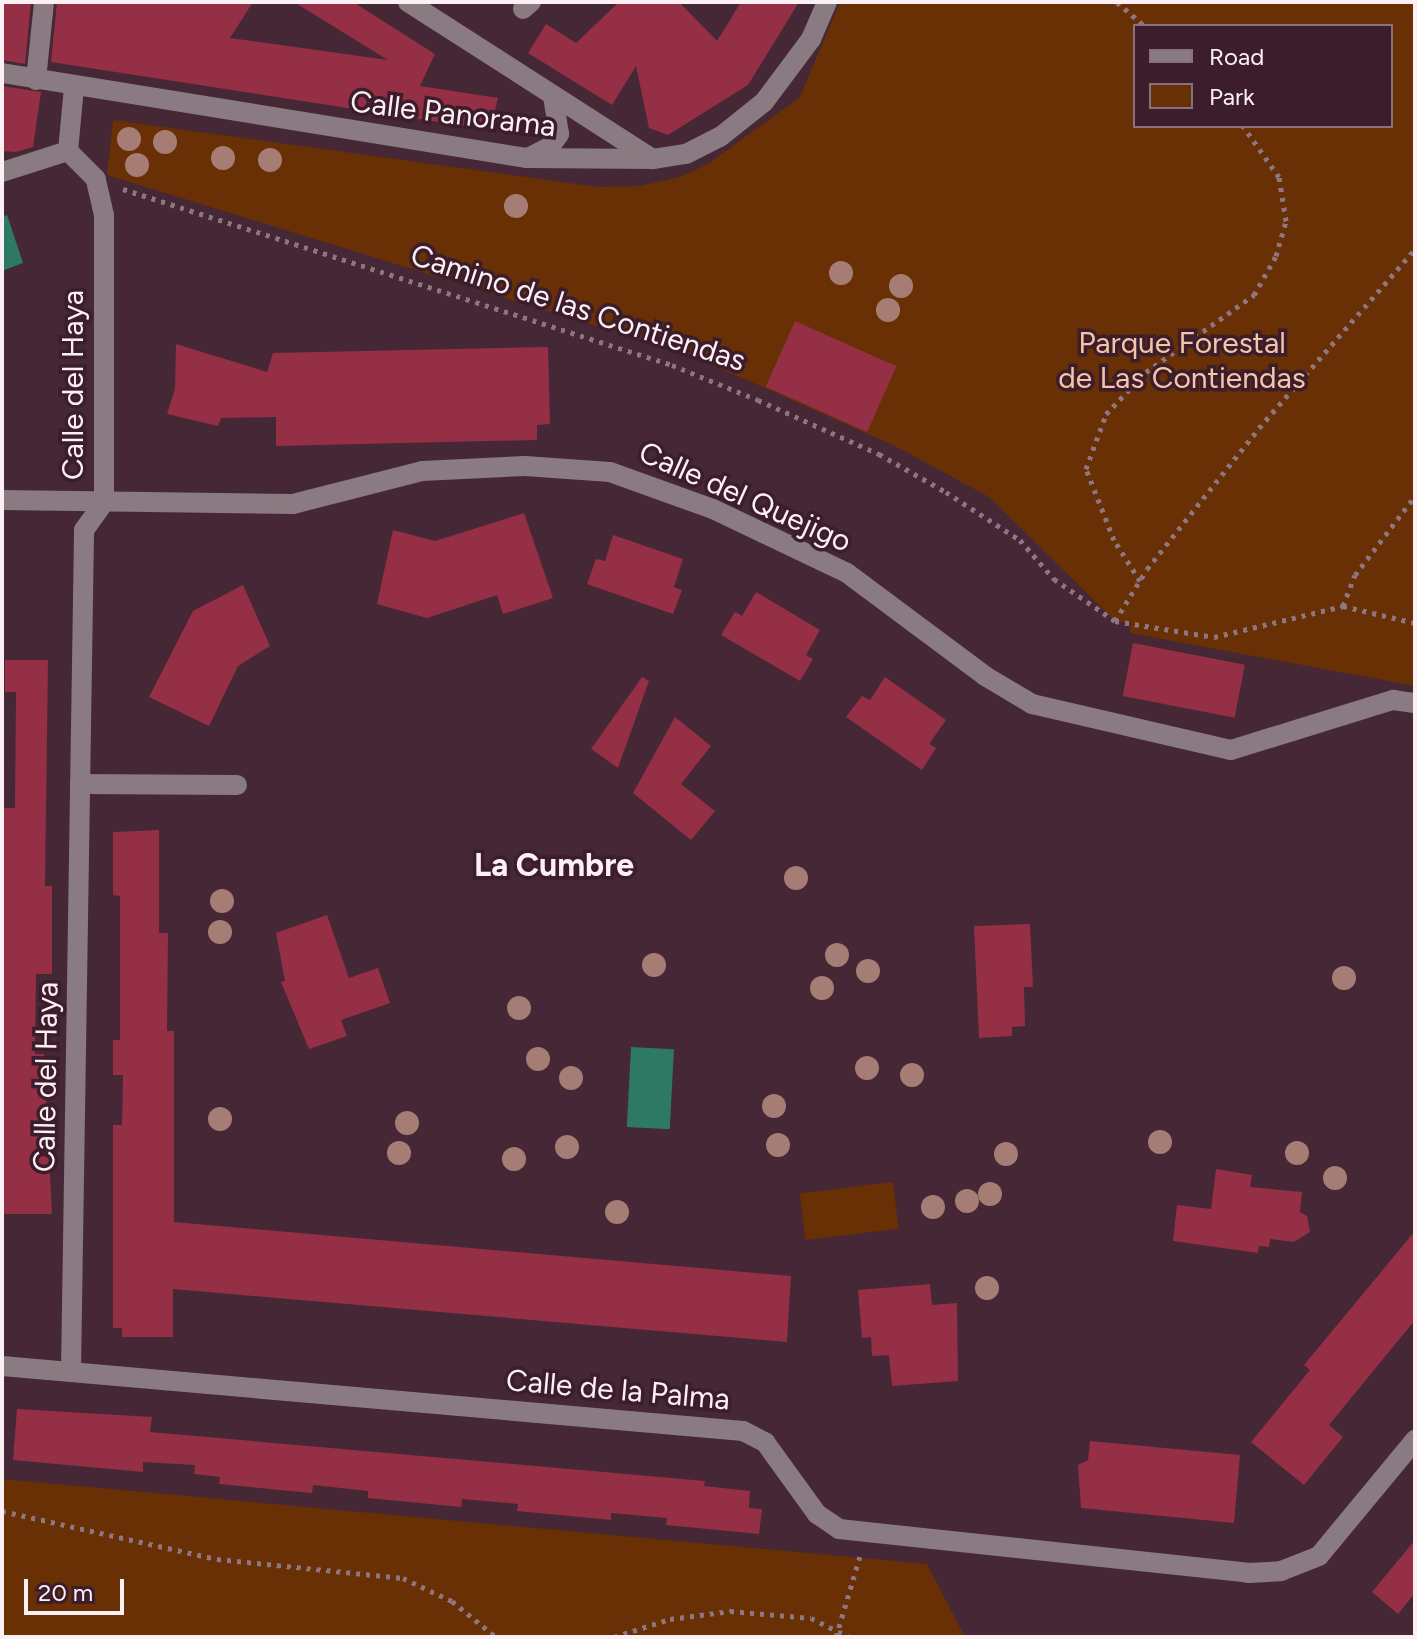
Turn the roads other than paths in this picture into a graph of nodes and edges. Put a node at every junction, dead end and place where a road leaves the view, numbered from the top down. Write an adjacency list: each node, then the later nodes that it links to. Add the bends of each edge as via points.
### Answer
1 (44, 2): 5 (street)
2 (408, 2): 7 (street)
3 (827, 2): 10 (street, Calle Panorama, via 811,39 764,102 720,137 686,154)
4 (2, 73): 5 (street, Calle Panorama)
5 (36, 80): 6 (street, Calle Panorama)
6 (74, 88): 8 (street); 9 (street, Calle Panorama)
7 (553, 97): 9 (street, via 559,134 540,154); 10 (street)
8 (68, 151): 11 (street); 13 (street, Calle del Haya, via 96,179 104,215)
9 (526, 158): 10 (street, Calle Panorama)
10 (653, 159)
11 (2, 172)
12 (2, 500): 13 (street, Calle del Quejigo)
13 (104, 502): 14 (street, Calle del Quejigo, via 293,504 422,471 525,466 610,472 713,509 847,573 985,676 1032,704 1231,750 1393,700); 15 (street, Calle del Haya, via 84,530)
14 (1415, 703)
15 (80, 784): 16 (street); 18 (street, Calle del Haya)
16 (237, 785)
17 (2, 1366): 18 (street, Calle de la Palma)
18 (71, 1371): 19 (street, Calle de la Palma, via 743,1431 765,1442 817,1514 839,1529 866,1536 1248,1573 1281,1571 1319,1556)
19 (1415, 1440)

